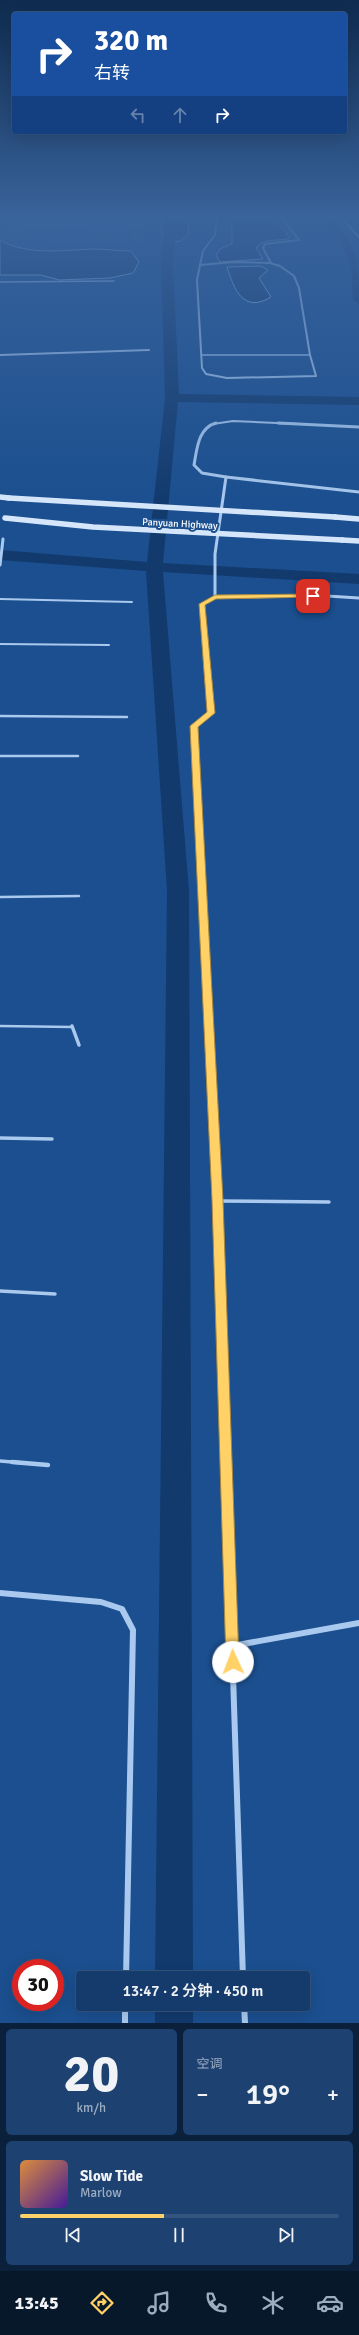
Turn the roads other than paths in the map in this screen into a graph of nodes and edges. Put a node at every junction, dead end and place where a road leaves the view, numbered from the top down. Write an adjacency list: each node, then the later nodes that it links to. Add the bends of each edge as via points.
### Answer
1 (199, 312): 5 (street)
2 (302, 312): 6 (street)
3 (149, 350): 4 (street)
4 (0, 355)
5 (201, 355): 6 (lane); 6 (street, via 202,368 206,374 227,378 316,376)
6 (310, 355)
7 (359, 427): 8 (street, via 233,421 219,421 207,425 202,432 194,465 202,473)
8 (226, 477): 9 (street); 16 (street, via 215,554)
9 (359, 492)
10 (0, 497): 12 (main road, Panyuan Highway, bridge)
11 (3, 518): 14 (main road, Panyuan Highway, bridge, via 93,528)
12 (359, 519)
13 (3, 539): 15 (street)
14 (359, 541)
15 (0, 564)
16 (215, 597): 17 (street); 32 (street, via 202,604 211,713 194,726)
17 (359, 598)
18 (0, 599): 19 (lane)
19 (132, 602)
20 (0, 644): 21 (lane)
21 (109, 645)
22 (0, 716): 23 (lane)
23 (127, 717)
24 (0, 756): 25 (lane)
25 (78, 756)
26 (79, 896): 27 (lane)
27 (0, 897)
28 (0, 1026): 29 (lane, via 72,1026)
29 (79, 1045)
30 (0, 1138): 31 (lane)
31 (52, 1139)
32 (217, 1200): 33 (lane); 40 (street)
33 (329, 1202)
34 (0, 1291): 35 (lane)
35 (55, 1294)
36 (0, 1461): 37 (lane)
37 (48, 1465)
38 (0, 1593): 41 (street, via 100,1602 122,1609 133,1630)
39 (359, 1623): 40 (street)
40 (232, 1646): 42 (street)
41 (126, 1971)
42 (243, 1971)
43 (125, 2011): 45 (street)
44 (245, 2011): 46 (street)
45 (125, 2023)
46 (245, 2023)

